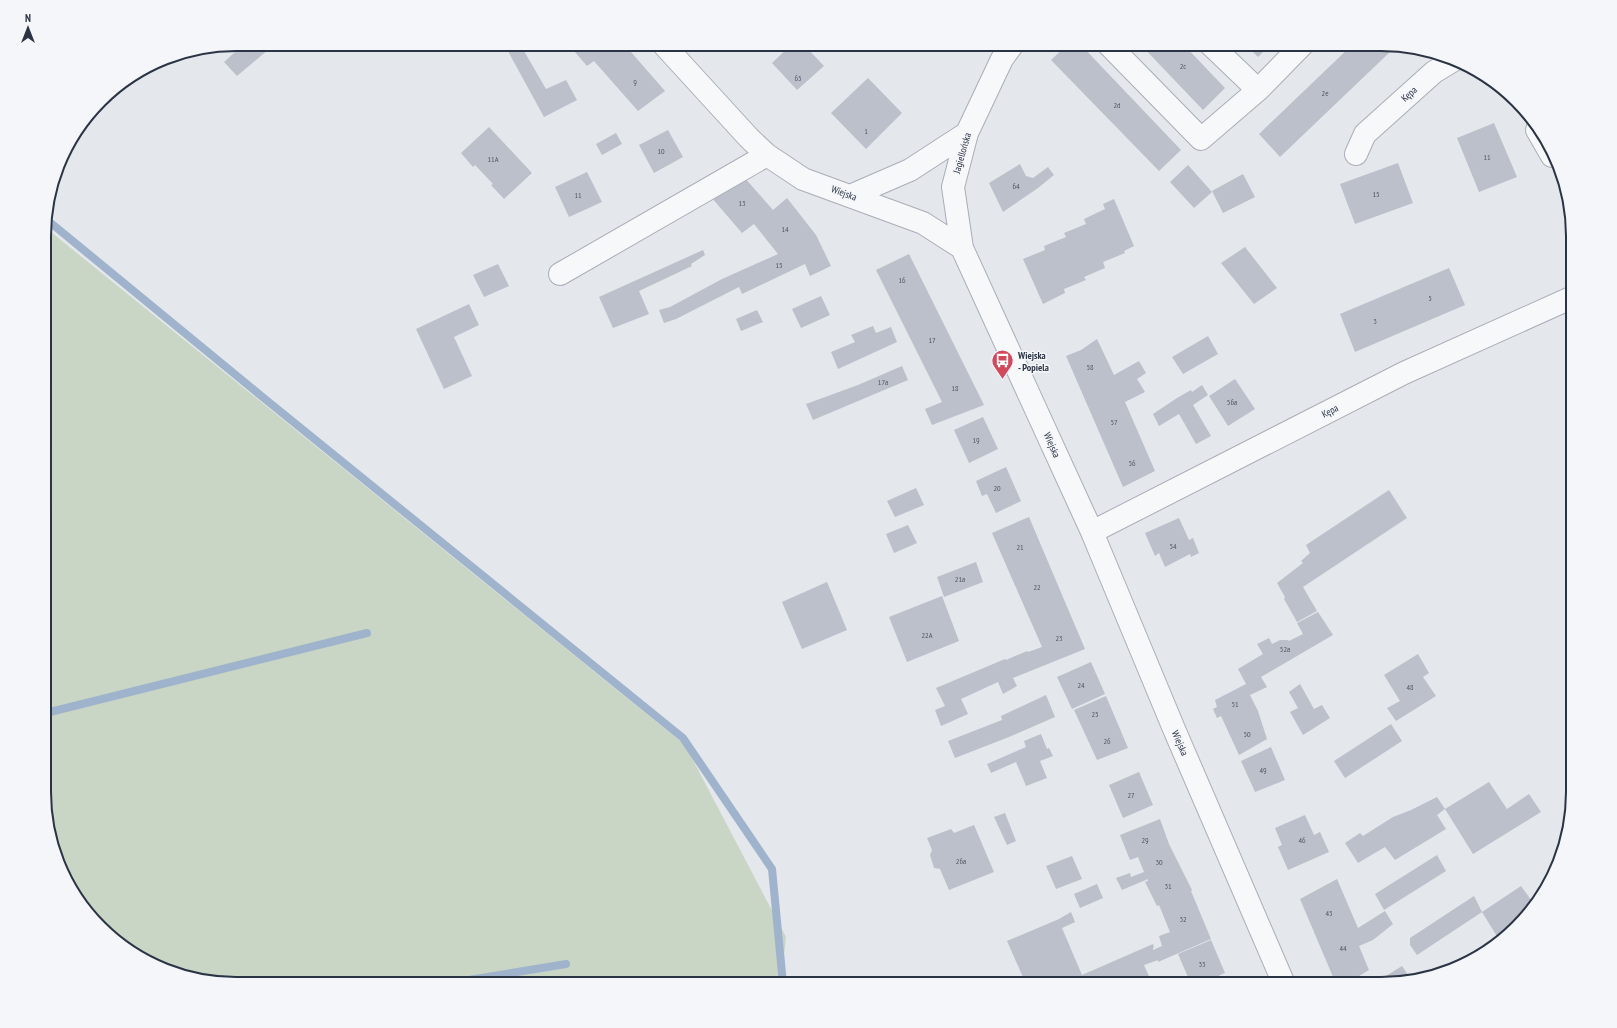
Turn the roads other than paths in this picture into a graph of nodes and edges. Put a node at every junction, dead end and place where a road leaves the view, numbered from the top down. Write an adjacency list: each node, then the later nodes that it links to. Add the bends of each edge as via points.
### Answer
1 (669, 51): 10 (street, Wiejska)
2 (1000, 51): 8 (street, Jagiellońska)
3 (1115, 51): 7 (street, via 1201,139)
4 (1217, 51): 7 (street)
5 (1296, 51): 7 (street)
6 (1448, 64): 9 (street, Kępa, via 1434,72 1365,134)
7 (1258, 90)
8 (966, 133): 11 (street, via 910,170); 12 (street, Jagiellońska, via 953,187)
9 (1356, 154)
10 (767, 155): 11 (street, Wiejska, via 803,179); 13 (street)
11 (850, 196): 12 (street, Wiejska, via 923,223)
12 (962, 248): 15 (street, Wiejska)
13 (560, 274)
14 (1566, 300): 15 (street, Kępa, via 1404,373)
15 (1092, 532): 16 (street, Wiejska)
16 (1281, 977)

